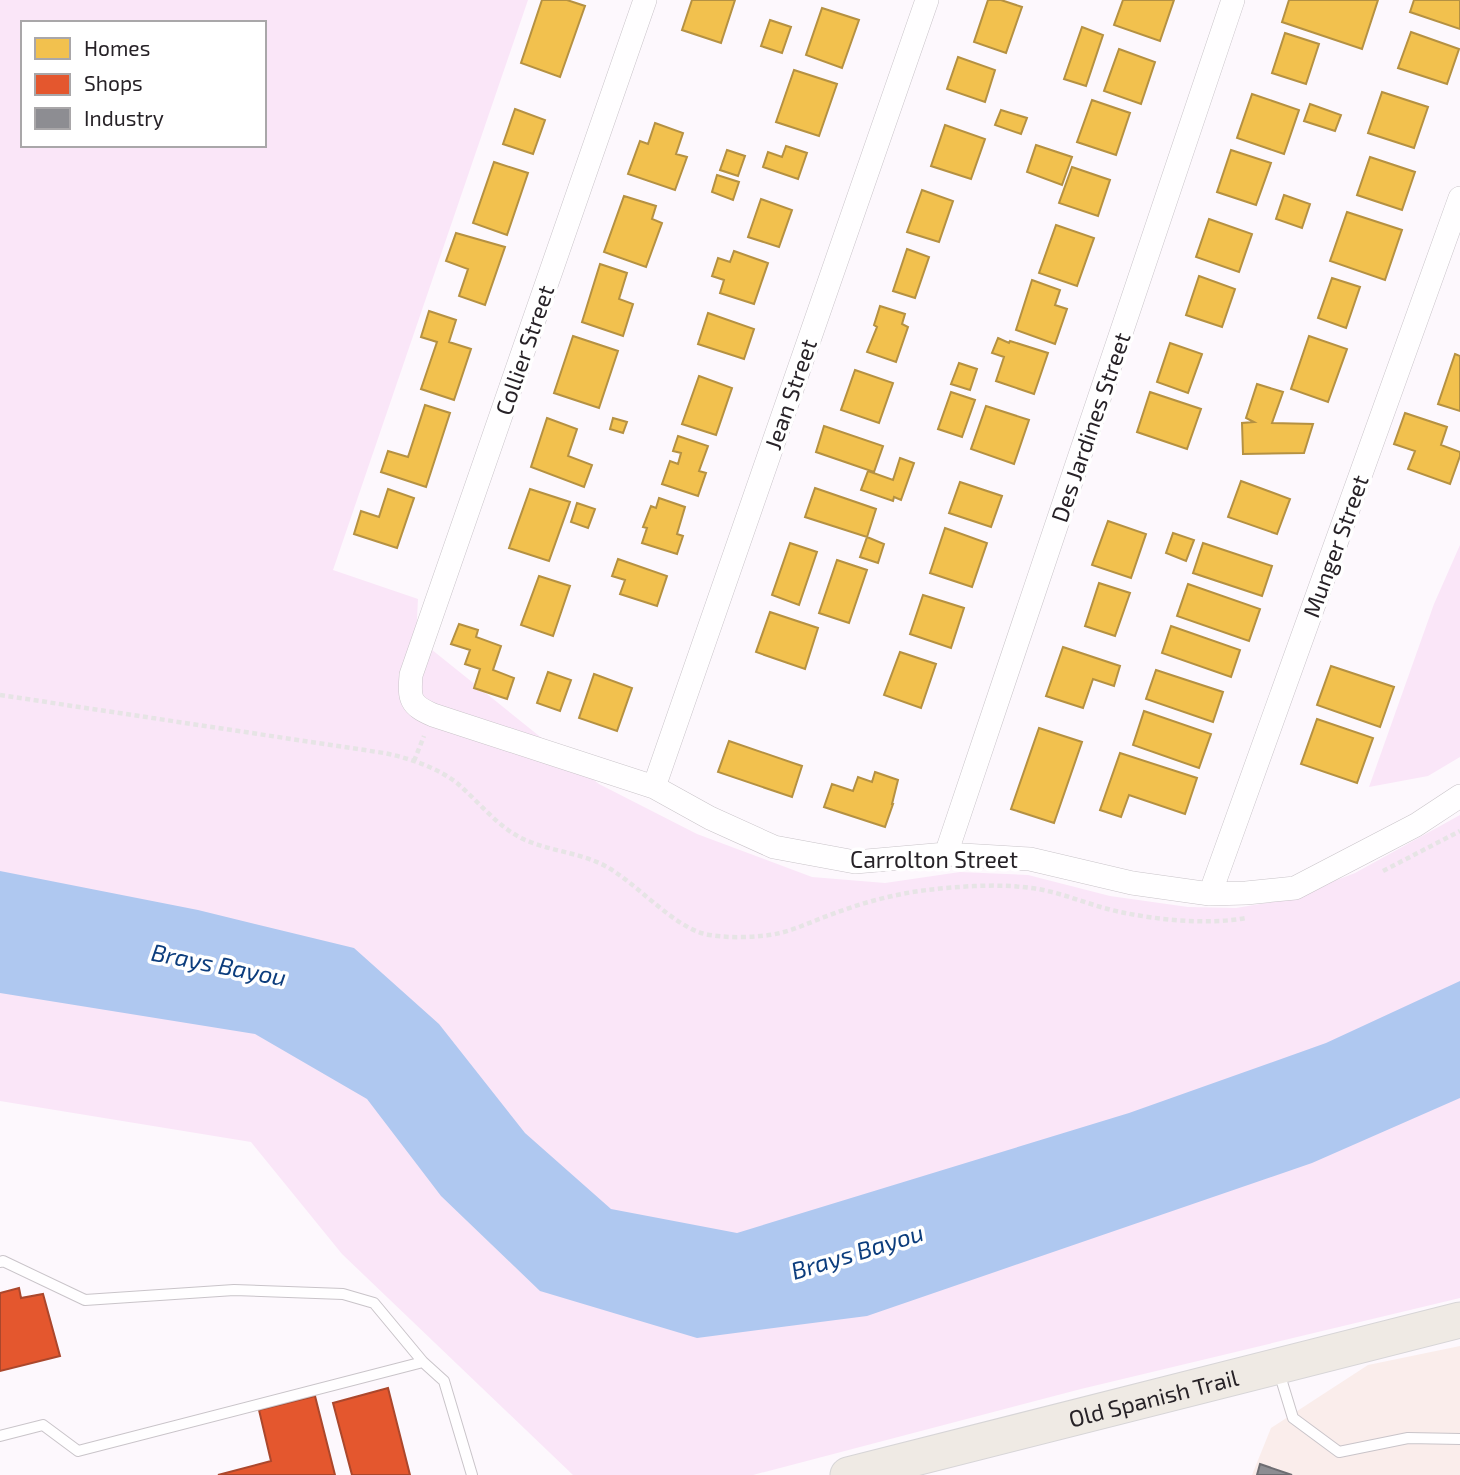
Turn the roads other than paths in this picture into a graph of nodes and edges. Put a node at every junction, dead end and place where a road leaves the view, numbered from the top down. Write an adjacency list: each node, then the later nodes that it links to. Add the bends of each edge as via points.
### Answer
1 (645, 0): 5 (street, Collier Street, via 411,675)
2 (927, 0): 6 (street, Jean Street)
3 (1233, 0): 8 (street, Des Jardines Street)
4 (1460, 198): 9 (street, Munger Street)
5 (412, 702): 6 (street, Carrolton Street, via 433,715)
6 (654, 787): 8 (street, Carrolton Street, via 774,847 855,862)
7 (1460, 796): 9 (street, Carrolton Street, via 1416,825 1295,888)
8 (946, 854): 9 (street, Carrolton Street, via 1030,859 1132,883)
9 (1210, 894)
10 (0, 1262): 12 (lane, via 85,1300 233,1290 343,1294 374,1303)
11 (1460, 1320): 13 (main road, Old Spanish Trail)
12 (424, 1362): 14 (lane, via 78,1451 43,1425); 16 (lane, via 444,1381)
13 (1277, 1367): 15 (lane, via 1293,1418 1339,1452 1408,1438); 17 (main road, Old Spanish Trail)
14 (0, 1436)
15 (1460, 1439)
16 (472, 1475)
17 (848, 1475)

